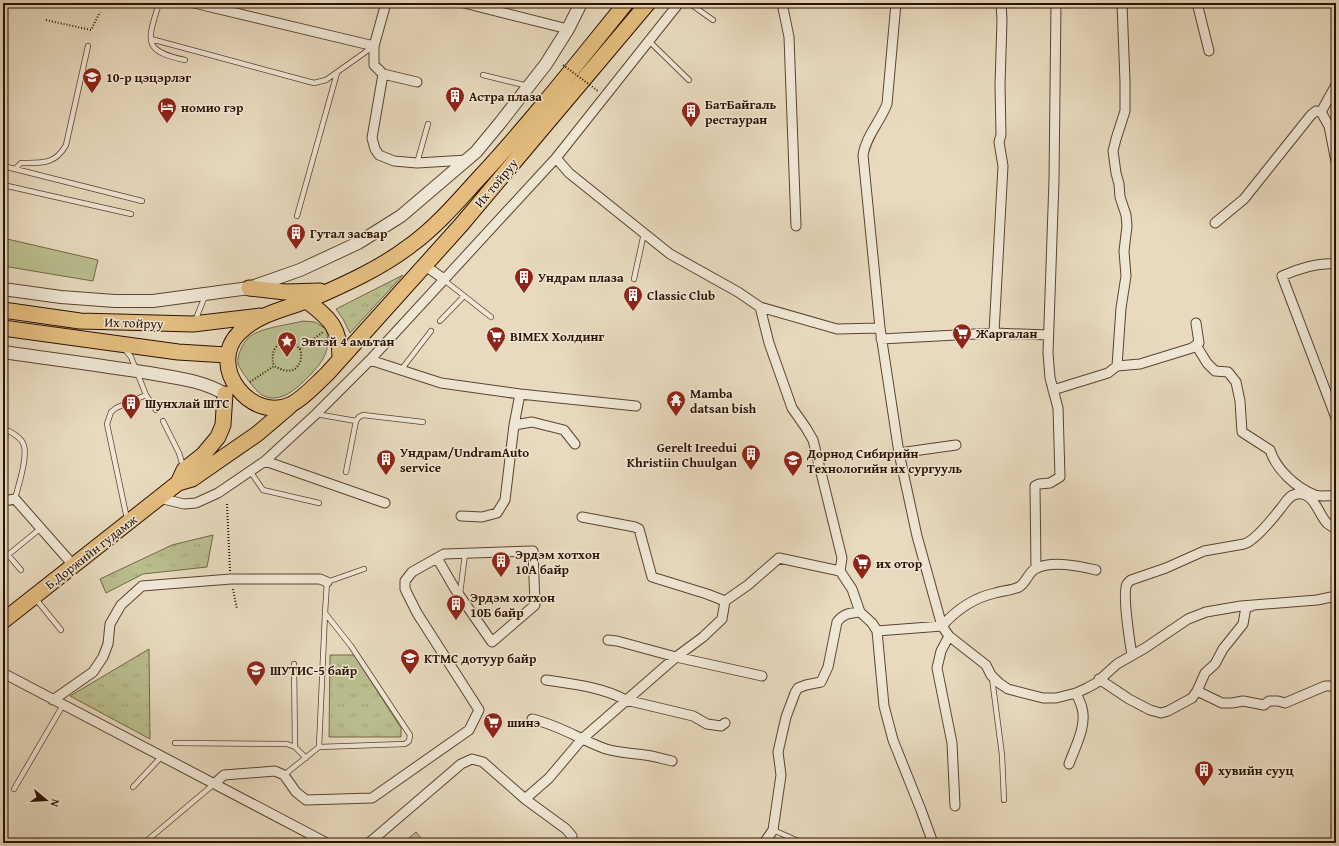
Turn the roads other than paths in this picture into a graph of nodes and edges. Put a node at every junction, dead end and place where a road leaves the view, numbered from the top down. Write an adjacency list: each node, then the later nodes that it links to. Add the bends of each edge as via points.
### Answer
1 (159, 3): 18 (lane)
2 (194, 3): 21 (street)
3 (386, 3): 21 (street)
4 (464, 3): 17 (street)
5 (581, 3): 17 (street)
6 (626, 3): 52 (main road, Их тойруу, via 505,150 436,226 393,258)
7 (648, 3): 47 (main road, Их тойруу, via 461,225)
8 (679, 3): 19 (street)
9 (689, 3): 16 (lane)
10 (784, 3): 44 (street, via 789,37)
11 (896, 3): 64 (street, via 887,104 866,143 863,155)
12 (1001, 3): 66 (street, via 999,142 1003,166)
13 (1056, 3): 67 (street, via 1054,180)
14 (1122, 3): 75 (street, via 1125,111 1113,151 1127,226 1124,251 1126,276)
15 (1197, 3): 22 (street)
16 (713, 20)
17 (568, 29): 30 (street)
18 (151, 39): 23 (lane, via 158,52); 24 (lane, via 314,83 326,80)
19 (649, 40): 27 (lane); 33 (street)
20 (88, 46): 38 (lane, via 63,152 46,163 21,163)
21 (374, 46): 24 (lane); 25 (street, via 374,65)
22 (1209, 51)
23 (185, 60)
24 (337, 73): 42 (lane)
25 (383, 74): 28 (street); 36 (street, via 372,138 375,149 378,155 394,161)
26 (483, 75): 30 (lane)
27 (689, 80)
28 (416, 82)
29 (1336, 84): 31 (street)
30 (529, 86): 34 (street)
31 (1321, 112): 35 (street, via 1329,126); 43 (street, via 1316,111 1311,115 1244,199)
32 (428, 124): 36 (lane)
33 (556, 158): 45 (street, via 569,173); 48 (street)
34 (467, 160): 36 (street); 50 (street, via 401,216 358,243 300,270)
35 (1336, 162)
36 (417, 163)
37 (3, 166): 38 (lane)
38 (15, 169): 40 (lane)
39 (3, 185): 41 (lane)
40 (142, 201)
41 (132, 214)
42 (297, 216)
43 (1215, 223)
44 (796, 226)
45 (644, 234): 49 (lane); 56 (street, via 670,254)
46 (1336, 264): 86 (street, via 1329,263 1282,276)
47 (424, 265): 48 (street); 73 (main road, Их тойруу)
48 (444, 279): 54 (lane); 74 (street)
49 (634, 279)
50 (249, 288): 52 (main road, via 285,292); 53 (street)
51 (3, 289): 53 (street, via 115,301 153,301)
52 (329, 291): 55 (main road, Их тойруу)
53 (205, 294): 62 (lane)
54 (464, 296): 59 (lane); 60 (lane)
55 (307, 301): 58 (main road, Их тойруу); 73 (main road, via 336,329)
56 (760, 307): 64 (street, via 837,329); 120 (street, via 792,408 813,440 842,558)
57 (3, 310): 62 (main road, Их тойруу, via 80,321)
58 (265, 315): 62 (main road, Их тойруу); 72 (main road, via 239,333)
59 (491, 318)
60 (440, 321)
61 (1196, 323): 70 (street, via 1199,343)
62 (193, 324)
63 (3, 328): 69 (main road, Их тойруу)
64 (880, 328): 68 (street)
65 (431, 331): 76 (lane)
66 (994, 333): 67 (street); 68 (street)
67 (1048, 335): 78 (street)
68 (881, 339): 94 (street)
69 (120, 344): 72 (main road, Их тойруу, via 178,352); 77 (lane, via 131,357)
70 (1196, 345): 75 (street, via 1140,364); 99 (street, via 1215,371 1228,372 1236,382 1242,432 1270,450 1293,483 1316,496)
71 (3, 352): 77 (street)
72 (227, 355): 82 (main road, via 229,373 238,389 248,398 267,408)
73 (340, 358): 82 (main road, Их тойруу, via 327,374)
74 (370, 360): 76 (street); 85 (street)
75 (1117, 366): 78 (street, via 1108,373)
76 (401, 370): 80 (street, via 441,382)
77 (137, 371): 79 (street, via 197,382 212,386); 81 (lane)
78 (1053, 390): 116 (street, via 1058,408 1060,477 1050,483 1035,486)
79 (225, 394): 98 (main road, Б.Доржийн гудамж, via 223,425 218,437)
80 (520, 394): 83 (street); 90 (street)
81 (146, 395): 84 (lane); 107 (lane, via 116,408 111,412 107,424)
82 (292, 404): 98 (main road, Их тойруу, via 257,434 192,479)
83 (636, 406)
84 (156, 410)
85 (316, 414): 88 (lane); 95 (street)
86 (1336, 418)
87 (163, 421): 98 (lane, via 179,453)
88 (356, 421): 89 (lane, via 363,415); 97 (lane)
89 (423, 422)
90 (514, 425): 92 (street, via 532,422 564,430); 105 (street, via 505,500 497,513 482,517)
91 (3, 433): 101 (lane, via 8,431 17,435 23,444 24,463)
92 (574, 444)
93 (956, 445): 94 (street)
94 (899, 453): 130 (street, via 916,536)
95 (265, 460): 96 (street); 103 (street)
96 (250, 471): 100 (street, via 218,494 196,503 184,504); 104 (lane, via 263,490)
97 (346, 472)
98 (181, 477): 100 (main road, Б.Доржийн гудамж)
99 (1336, 496)
100 (159, 498): 107 (main road, Б.Доржийн гудамж)
101 (15, 499): 102 (street); 108 (street)
102 (3, 501)
103 (384, 502)
104 (319, 503)
105 (461, 516)
106 (582, 517): 125 (street, via 636,527 639,529 652,577)
107 (128, 523): 115 (main road, Б.Доржийн гудамж)
108 (41, 528): 112 (lane); 115 (street)
109 (1336, 529): 135 (street, via 1326,522 1313,500 1296,494 1287,500 1250,542 1204,551 1131,580 1125,590)
110 (3, 549): 112 (lane)
111 (465, 554): 113 (street, via 444,554); 122 (lane); 122 (street, via 534,551 535,605 492,642)
112 (8, 555): 114 (lane); 118 (lane)
113 (437, 558): 122 (street); 159 (street, via 412,572 405,581 405,589 417,613 479,710 469,730 372,798 306,800 296,792)
114 (3, 559)
115 (74, 566): 124 (main road, Б.Доржийн гудамж)
116 (1036, 568): 119 (street, via 1070,564); 130 (street, via 1020,587 971,601 953,613)
117 (364, 569): 121 (lane)
118 (21, 570)
119 (1096, 570)
120 (840, 571): 125 (street, via 779,558); 127 (street, via 852,589)
121 (327, 582): 128 (lane); 146 (street, via 320,579 231,580 142,586 121,605 110,624 108,644 93,672)
122 (460, 595)
123 (1336, 596): 126 (street)
124 (34, 597): 129 (main road, Б.Доржийн гудамж); 131 (lane)
125 (725, 601): 136 (street, via 722,619)
126 (1256, 605): 135 (street, via 1215,610 1188,619); 144 (street, via 1246,607 1243,624 1223,649 1215,664 1205,673)
127 (860, 612): 132 (street); 166 (street, via 841,616 837,622 828,667 821,682 798,688 795,693 786,717 778,752 781,775)
128 (325, 613): 154 (lane); 154 (lane, via 351,646 410,735 409,741 405,744)
129 (3, 621)
130 (942, 626): 132 (street); 133 (street)
131 (61, 630)
132 (877, 631): 174 (street, via 884,706 891,733)
133 (949, 636): 139 (street, via 986,665); 165 (street, via 941,651 937,668 952,743)
134 (608, 640): 136 (street)
135 (1132, 655): 141 (street, via 1116,664)
136 (676, 657): 140 (street); 147 (street)
137 (294, 664): 153 (lane)
138 (3, 673): 146 (street)
139 (991, 675): 145 (street, via 1008,689 1043,698); 164 (lane, via 1002,755)
140 (762, 676)
141 (1099, 679): 144 (street, via 1129,699 1161,713 1192,698); 145 (street)
142 (546, 680): 147 (street, via 592,688)
143 (1336, 686): 144 (street, via 1324,686 1285,703 1269,701 1264,704 1243,700 1227,704)
144 (1197, 691)
145 (1076, 693): 158 (street, via 1083,718)
146 (53, 700): 148 (street)
147 (626, 700): 150 (street, via 693,716 707,724 721,726); 151 (street)
148 (63, 705): 155 (street); 162 (lane)
149 (532, 719): 151 (street, via 548,723)
150 (725, 723)
151 (582, 739): 157 (street, via 620,752); 163 (street, via 549,778)
152 (175, 743): 153 (lane, via 287,744)
153 (295, 747): 156 (lane)
154 (319, 747): 156 (lane)
155 (162, 756): 160 (street); 161 (lane)
156 (306, 758): 159 (lane)
157 (672, 761)
158 (1069, 764)
159 (284, 775): 160 (street, via 275,771 224,775)
160 (214, 784): 167 (street); 168 (lane)
161 (132, 787)
162 (14, 789)
163 (525, 799): 170 (street, via 483,762 472,758 461,764); 171 (street, via 566,829 572,836)
164 (1004, 800)
165 (955, 806)
166 (773, 830): 172 (street); 173 (lane)
167 (312, 840): 169 (street)
168 (144, 843)
169 (327, 843)
170 (369, 843)
171 (570, 843)
172 (764, 843)
173 (804, 843)
174 (933, 843)

